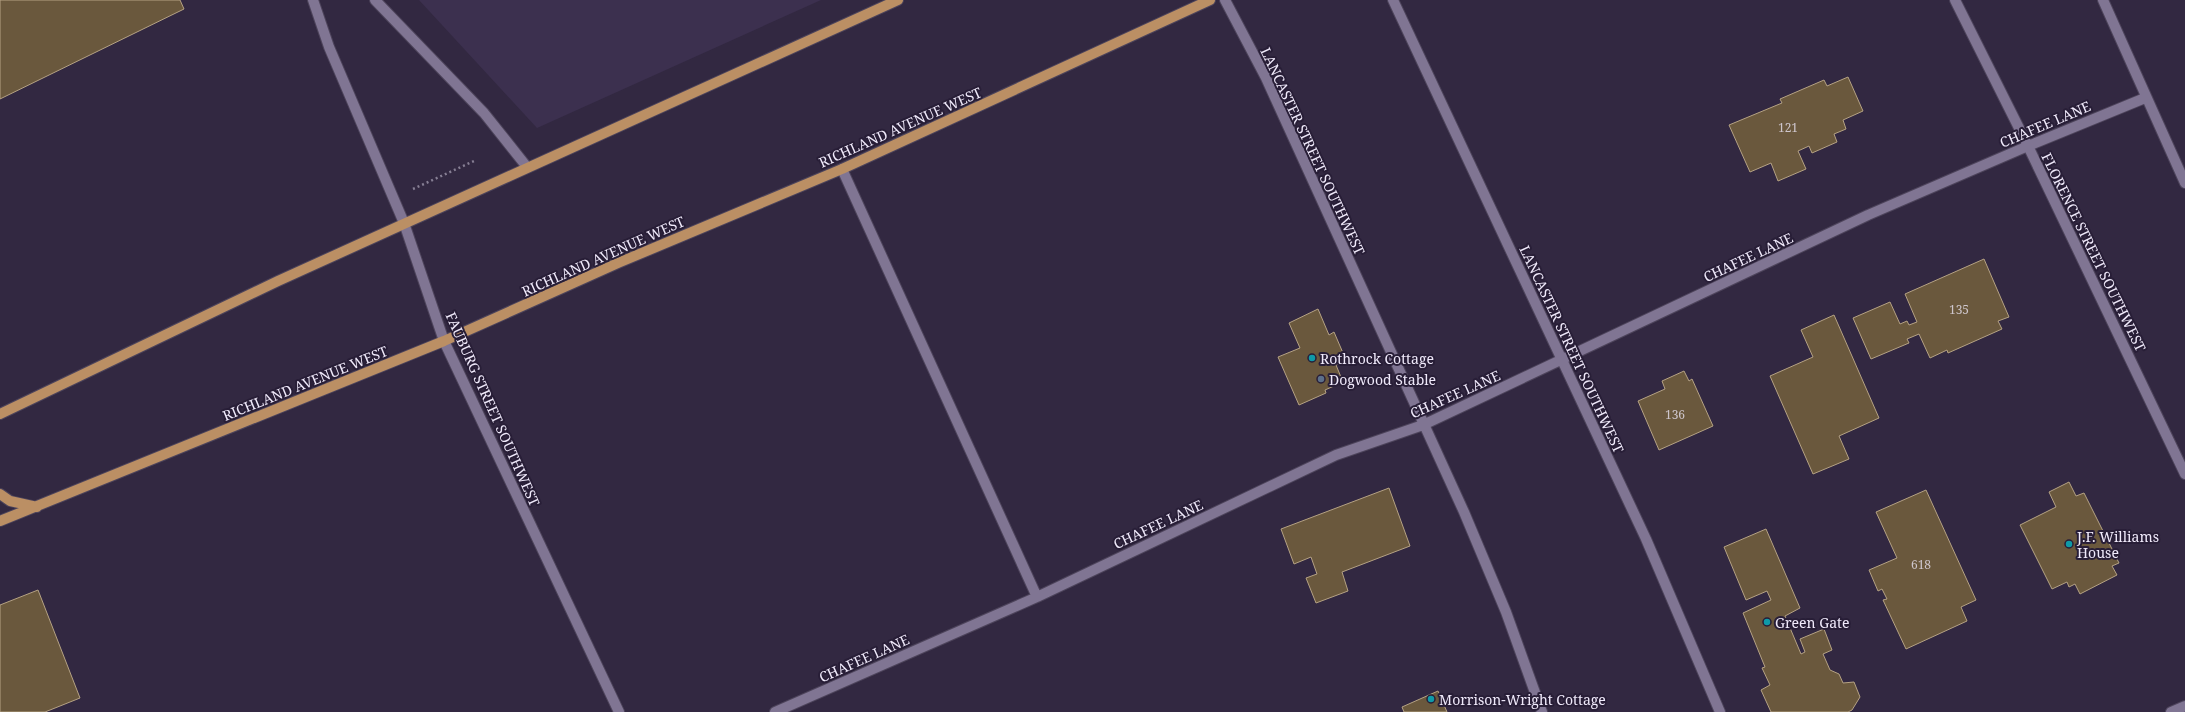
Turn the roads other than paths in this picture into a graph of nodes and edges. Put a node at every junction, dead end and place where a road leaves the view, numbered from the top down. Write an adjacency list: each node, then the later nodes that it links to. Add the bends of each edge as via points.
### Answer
1 (313, 0): 14 (street, FAUBURG STREET SOUTHWEST, via 329,48)
2 (375, 0): 11 (street, via 484,112)
3 (898, 0): 11 (main road)
4 (1210, 0): 12 (main road, RICHLAND AVENUE WEST)
5 (1225, 0): 18 (street, LANCASTER STREET SOUTHWEST, via 1266,78)
6 (1393, 0): 16 (street, LANCASTER STREET SOUTHWEST)
7 (1955, 0): 10 (street, FLORENCE STREET SOUTHWEST)
8 (2103, 0): 9 (street)
9 (2145, 98): 10 (street, CHAFEE LANE); 13 (street)
10 (2028, 146): 16 (street, CHAFEE LANE, via 1868,215); 19 (street, FLORENCE STREET SOUTHWEST)
11 (527, 167): 14 (main road)
12 (842, 169): 15 (main road, RICHLAND AVENUE WEST, via 618,263); 23 (street)
13 (2185, 183)
14 (404, 223): 15 (street, FAUBURG STREET SOUTHWEST); 17 (main road)
15 (444, 341): 21 (main road, RICHLAND AVENUE WEST); 25 (street, FAUBURG STREET SOUTHWEST)
16 (1562, 360): 18 (street, CHAFEE LANE); 28 (street, LANCASTER STREET SOUTHWEST, via 1646,540)
17 (0, 414)
18 (1423, 425): 23 (street, CHAFEE LANE, via 1336,455); 27 (street, LANCASTER STREET SOUTHWEST, via 1464,512 1506,612)
19 (2185, 474)
20 (0, 494): 21 (main road, via 10,501)
21 (36, 507): 22 (main road, RICHLAND AVENUE WEST)
22 (0, 521)
23 (1037, 597): 26 (street, CHAFEE LANE)
24 (2185, 706): 29 (street)
25 (619, 712)
26 (775, 712)
27 (1542, 712)
28 (1720, 712)
29 (2171, 712)

